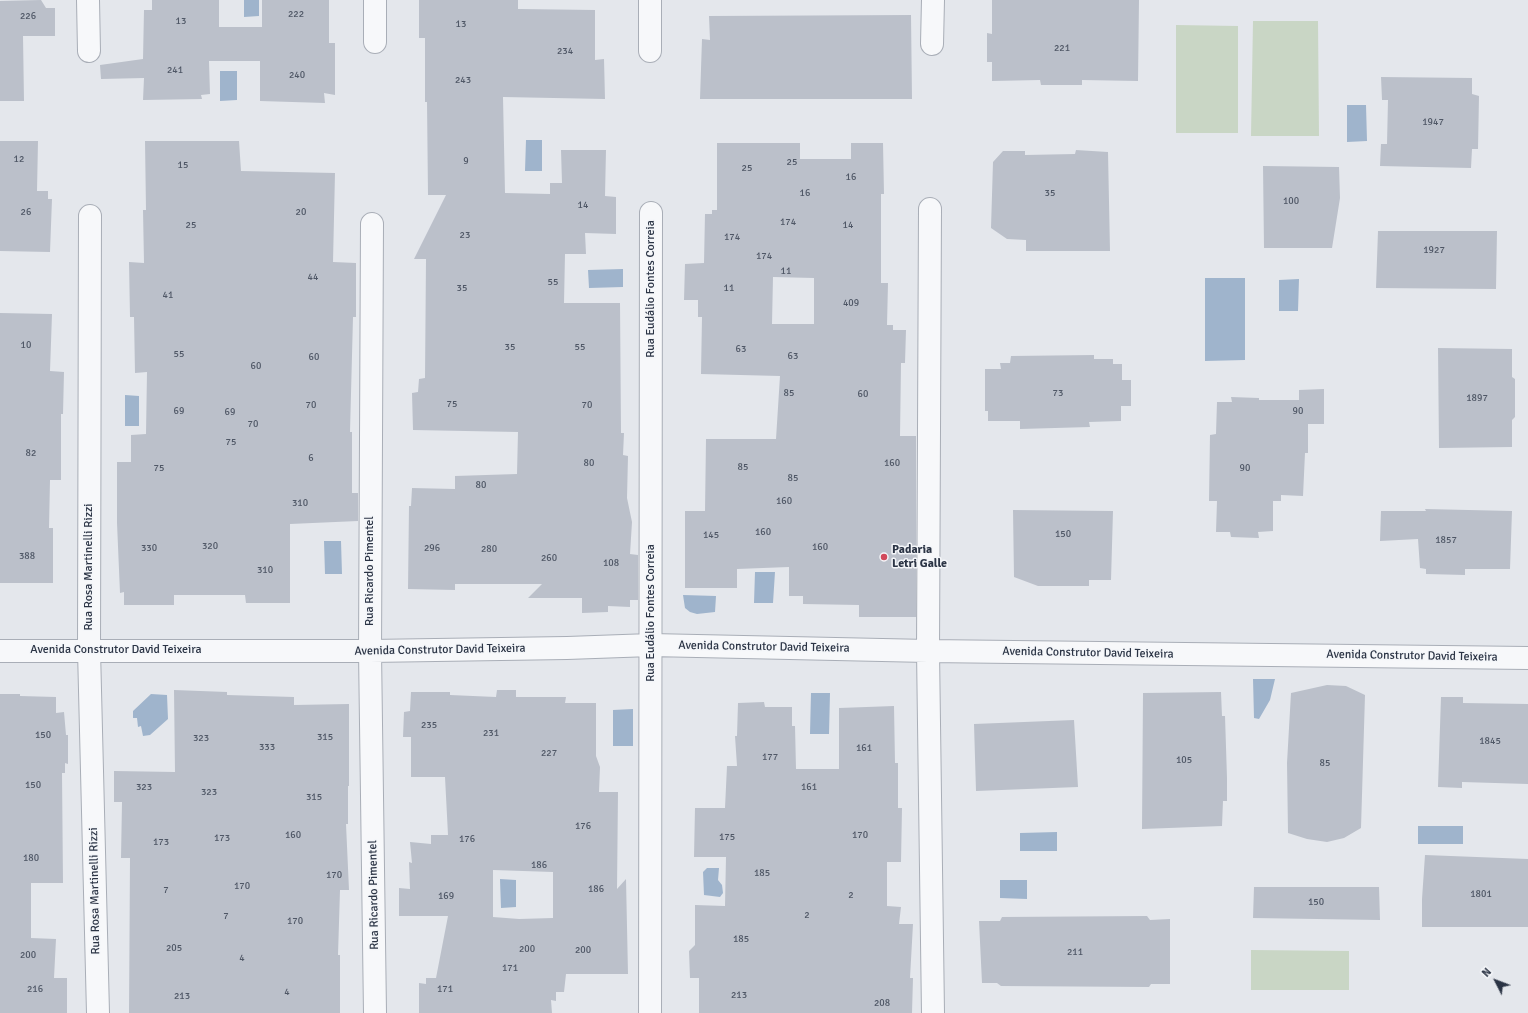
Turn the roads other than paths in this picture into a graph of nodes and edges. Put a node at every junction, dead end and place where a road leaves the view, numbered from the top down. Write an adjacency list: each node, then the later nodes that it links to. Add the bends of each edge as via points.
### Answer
1 (88, 0): 7 (street)
2 (375, 0): 5 (street)
3 (650, 0): 8 (street)
4 (932, 0): 6 (street)
5 (375, 42)
6 (932, 44)
7 (89, 51)
8 (650, 51)
9 (930, 209): 17 (street)
10 (651, 213): 13 (street, Rua Eudálio Fontes Correia)
11 (90, 216): 14 (street, Rua Rosa Martinelli Rizzi)
12 (372, 224): 16 (street, Rua Ricardo Pimentel)
13 (651, 645): 16 (street, Avenida Construtor David Teixeira); 17 (street, Avenida Construtor David Teixeira); 21 (street, Rua Eudálio Fontes Correia)
14 (89, 650): 15 (street, Avenida Construtor David Teixeira); 16 (street, Avenida Construtor David Teixeira); 19 (street, Rua Rosa Martinelli Rizzi)
15 (0, 651)
16 (370, 651): 20 (street, Rua Ricardo Pimentel)
17 (928, 651): 18 (street, Avenida Construtor David Teixeira); 22 (street)
18 (1528, 658)
19 (98, 1013)
20 (375, 1013)
21 (650, 1013)
22 (933, 1013)

